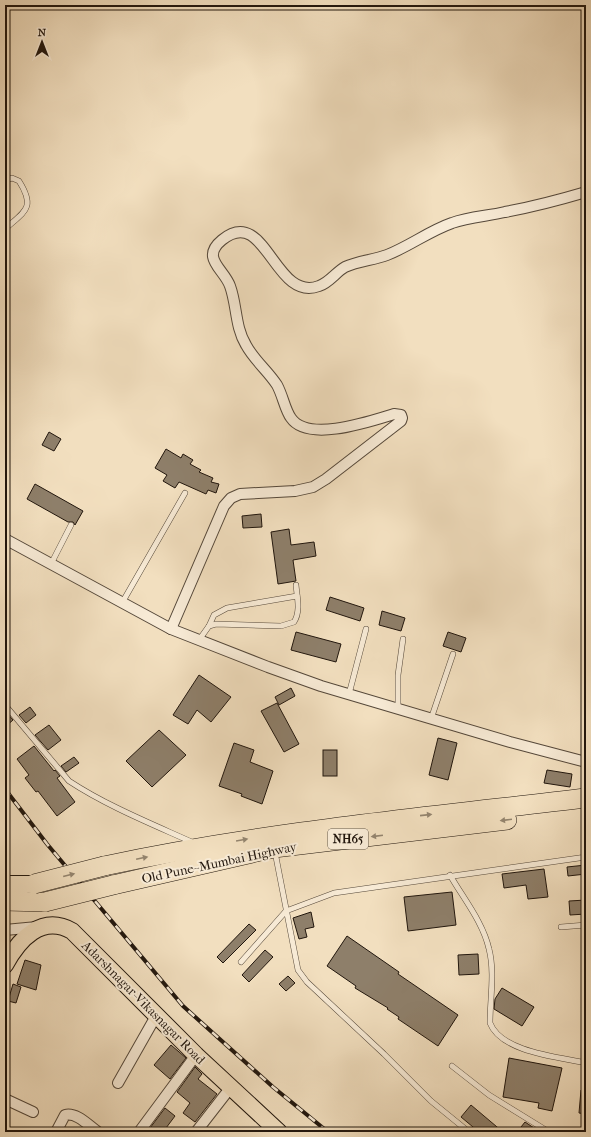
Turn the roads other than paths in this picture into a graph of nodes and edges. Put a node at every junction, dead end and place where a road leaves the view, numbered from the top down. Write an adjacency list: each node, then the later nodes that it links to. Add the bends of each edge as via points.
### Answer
1 (5, 181): 3 (lane, via 12,178 19,181 29,202 25,211)
2 (586, 192): 12 (street, via 454,222 388,254 348,266 321,286 311,288 290,280 249,233 241,232 222,240 213,249 214,263 230,286 245,345 275,383 284,397 291,418 298,426 328,430 394,414 401,415 402,418 362,452 313,487 296,491 240,494 231,498 224,506)
3 (6, 226)
4 (185, 493): 10 (lane)
5 (71, 525): 7 (lane)
6 (5, 539): 7 (street)
7 (51, 564): 10 (street)
8 (296, 585): 9 (lane)
9 (297, 596): 11 (lane, via 227,608 214,615); 11 (lane, via 298,616 289,625)
10 (122, 603): 12 (street)
11 (209, 626): 15 (lane)
12 (172, 629): 15 (street)
13 (366, 629): 17 (lane)
14 (402, 639): 19 (lane, via 398,662)
15 (198, 640): 17 (street)
16 (453, 654): 20 (lane)
17 (349, 694): 19 (street)
18 (5, 705): 27 (lane, via 69,781 138,818)
19 (398, 709): 20 (street)
20 (431, 719): 22 (street)
21 (586, 757): 22 (street)
22 (572, 758): 23 (street)
23 (586, 762)
24 (586, 798): 26 (highway, Old Pune–Mumbai Highway / NH65, one-way to 24, via 412,817)
25 (586, 810): 26 (highway, Old Pune–Mumbai Highway / NH65, one-way to 26)
26 (273, 842): 27 (highway, Old Pune–Mumbai Highway / NH65, one-way to 26); 30 (highway, Old Pune–Mumbai Highway / NH65, bridge, via 45,902); 31 (lane)
27 (204, 847): 30 (highway, Old Pune–Mumbai Highway / NH65, one-way to 27, bridge, via 34,884 104,866)
28 (586, 856): 29 (lane)
29 (450, 875): 31 (lane, via 334,893); 40 (lane, via 482,929 489,946 492,1030 511,1044 526,1050)
30 (7, 896)
31 (286, 911): 36 (lane); 51 (lane, via 298,970 307,982 380,1049 431,1101)
32 (586, 925): 34 (lane)
33 (39, 927): 35 (street); 37 (main road, via 18,946); 38 (main road, Adarshnagar-Vikasnagar Road, via 50,924 62,925 72,931)
34 (561, 927)
35 (5, 930)
36 (241, 962)
37 (5, 965)
38 (156, 1016): 39 (main road, Adarshnagar-Vikasnagar Road); 42 (street)
39 (196, 1055): 43 (main road, Adarshnagar-Vikasnagar Road); 48 (street)
40 (586, 1062)
41 (452, 1066): 52 (lane, via 489,1095)
42 (118, 1083)
43 (231, 1087): 49 (street); 50 (main road, Adarshnagar-Vikasnagar Road)
44 (5, 1099): 45 (street)
45 (33, 1112)
46 (56, 1132): 47 (street, via 65,1115 70,1114)
47 (98, 1132)
48 (139, 1132)
49 (196, 1132)
50 (278, 1132)
51 (469, 1132)
52 (549, 1132)

